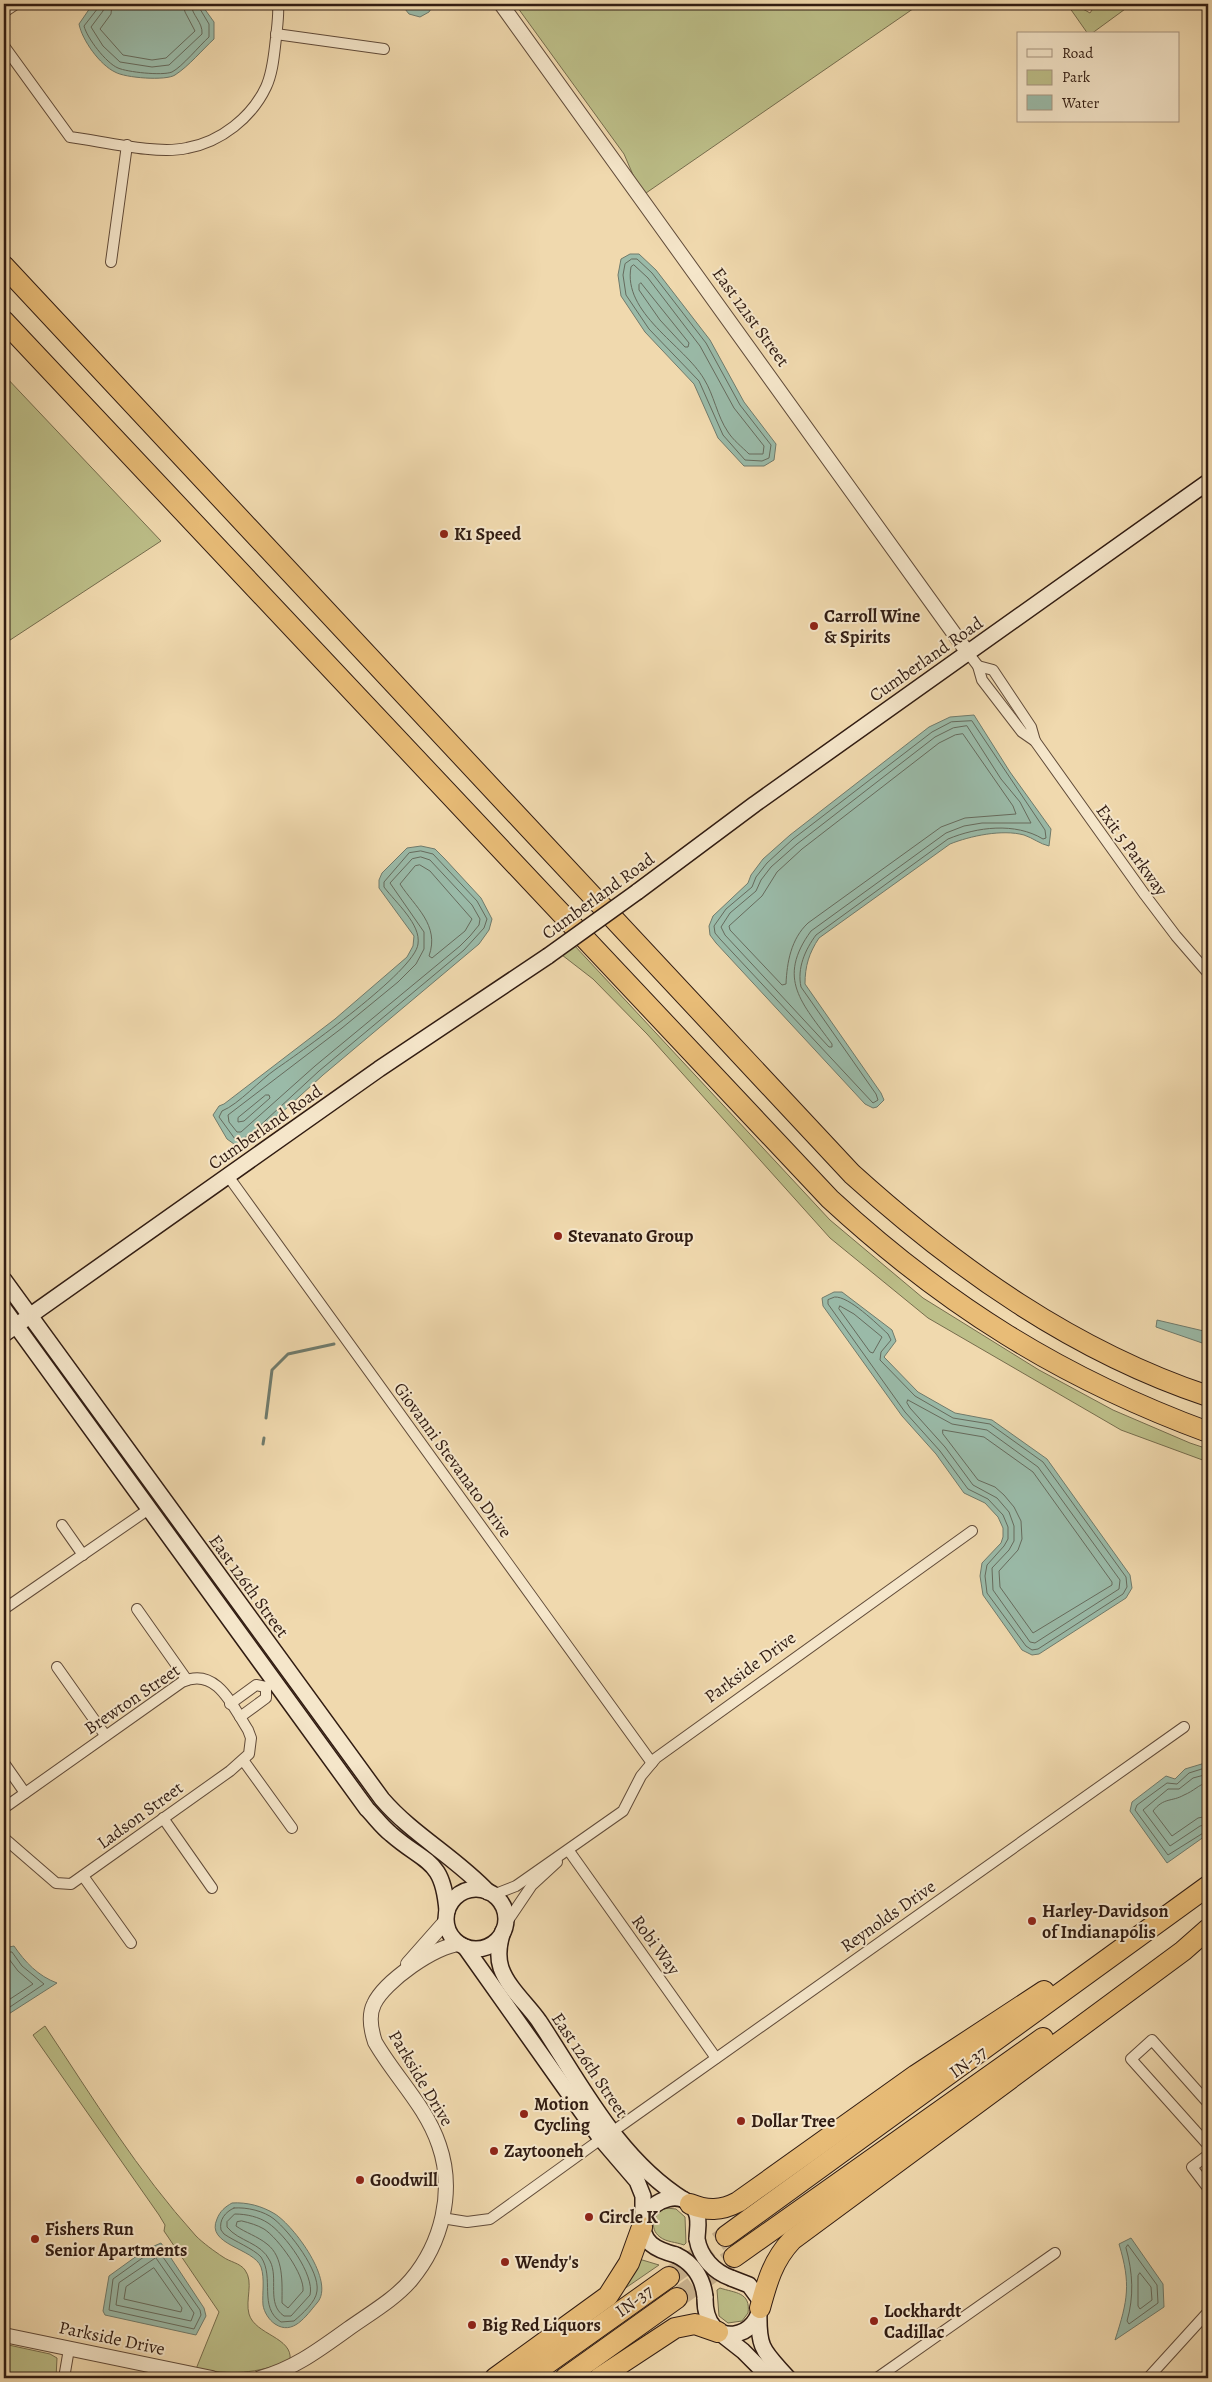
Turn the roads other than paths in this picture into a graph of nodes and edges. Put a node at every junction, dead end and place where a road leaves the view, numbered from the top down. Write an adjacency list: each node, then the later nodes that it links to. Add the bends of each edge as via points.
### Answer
1 (16, 4): 4 (street)
2 (278, 4): 5 (street)
3 (501, 4): 13 (street, East 121st Street)
4 (4, 12)
5 (276, 34): 7 (street); 8 (street, via 266,87 254,106 231,129 211,141 187,149)
6 (4, 46): 8 (street, via 70,137)
7 (384, 49)
8 (127, 145): 9 (street)
9 (111, 262)
10 (4, 266): 20 (highway, via 852,1174 916,1231 1010,1300 1075,1337 1180,1385)
11 (4, 320): 21 (highway, via 830,1199 935,1289 1023,1346 1116,1395)
12 (1208, 482): 13 (main road, Cumberland Road)
13 (968, 653): 14 (street, Exit 5 Parkway, via 978,666 982,680 1022,732 1035,741 1150,902); 15 (main road, Cumberland Road, bridge, via 548,956 379,1069)
14 (1208, 973)
15 (228, 1176): 18 (main road, Cumberland Road); 38 (street, Giovanni Stevanato Drive)
16 (4, 1280): 18 (main road, East 126th Street)
17 (4, 1309): 19 (main road, East 126th Street)
18 (29, 1315): 19 (main road, Cumberland Road); 29 (main road, East 126th Street)
19 (9, 1330): 22 (main road, East 126th Street)
20 (1208, 1394)
21 (1208, 1432)
22 (149, 1509): 25 (street); 31 (main road, East 126th Street)
23 (62, 1525): 25 (street)
24 (972, 1530): 38 (street, Parkside Drive)
25 (83, 1555): 26 (street)
26 (4, 1609)
27 (136, 1609): 30 (street)
28 (57, 1667): 35 (street)
29 (288, 1672): 31 (street); 48 (main road, East 126th Street, via 393,1812)
30 (187, 1680): 32 (street, Brewton Street, via 207,1678); 35 (street, Brewton Street)
31 (270, 1684): 32 (street, via 256,1685); 33 (street, via 266,1698); 50 (main road, East 126th Street, via 367,1809 391,1835 426,1858 436,1869 445,1890)
32 (230, 1704): 33 (street)
33 (240, 1717): 36 (street, via 251,1738 249,1754)
34 (1184, 1727): 57 (street, Reynolds Drive)
35 (106, 1735): 39 (street, Brewton Street)
36 (243, 1760): 41 (street, Ladson Street); 42 (street)
37 (4, 1763): 39 (street)
38 (652, 1763): 44 (street, Parkside Drive, via 623,1811)
39 (25, 1793): 40 (street, Brewton Street)
40 (4, 1808)
41 (162, 1818): 45 (street, Ladson Street); 47 (street)
42 (292, 1828)
43 (4, 1838): 45 (street, Ladson Street, via 56,1883 71,1884)
44 (569, 1851): 48 (street, Parkside Drive, via 549,1861 516,1886); 52 (street, Parkside Drive, via 532,1884); 57 (street, Robi Way)
45 (83, 1876): 54 (street)
46 (1208, 1886): 49 (highway, IN-37)
47 (212, 1888)
48 (491, 1894): 50 (main road, via 476,1889 463,1892 453,1900); 52 (main road, via 504,1908)
49 (1184, 1904): 63 (highway, via 938,2060 738,2202 712,2210); 66 (highway, IN-37)
50 (446, 1916): 55 (main road, via 450,1934); 56 (street, Parkside Drive)
51 (1208, 1923): 68 (highway, IN-37)
52 (504, 1928): 55 (main road, via 490,1945 478,1949); 59 (main road, East 126th Street, via 499,1955 505,1975 540,2023)
53 (1208, 1929): 71 (highway, via 954,2123 792,2240 774,2265)
54 (131, 1943)
55 (462, 1946): 56 (street, Parkside Drive, via 450,1944 438,1949); 59 (main road, East 126th Street)
56 (393, 1981): 64 (street, Parkside Drive, via 374,2004 371,2030 382,2054 431,2124 440,2146 446,2174)
57 (716, 2058): 59 (street, Reynolds Drive)
58 (1208, 2103): 60 (street, via 1152,2040 1131,2059)
59 (607, 2135): 63 (main road, East 126th Street); 64 (street, Reynolds Drive, via 490,2219 467,2222); 65 (main road, East 126th Street, via 640,2186 644,2200)
60 (1208, 2145)
61 (1208, 2155): 62 (street, via 1192,2167)
62 (1208, 2188)
63 (687, 2202): 65 (main road, via 674,2198 661,2200 650,2208); 71 (main road, bridge, via 698,2218 701,2252 719,2273 754,2290 760,2300)
64 (442, 2218): 78 (street, Parkside Drive, via 424,2262 403,2287 307,2359)
65 (642, 2223): 73 (main road, bridge, via 652,2246 676,2255 696,2272 703,2283 708,2320); 79 (highway, via 629,2263 608,2296)
66 (726, 2236)
67 (1055, 2253): 85 (street)
68 (734, 2257)
69 (669, 2277): 80 (highway, IN-37)
70 (677, 2298): 81 (highway, IN-37)
71 (759, 2310): 73 (main road, via 754,2322 742,2332); 84 (main road, via 762,2347)
72 (1208, 2312): 86 (street)
73 (719, 2332): 82 (highway, via 695,2324 674,2328); 83 (main road)
74 (4, 2335): 75 (street, Parkside Drive)
75 (69, 2349): 76 (street); 77 (street, Parkside Drive)
76 (64, 2378)
77 (212, 2378)
78 (260, 2378)
79 (495, 2378)
80 (527, 2378)
81 (565, 2378)
82 (599, 2378)
83 (770, 2378)
84 (788, 2378)
85 (877, 2378)
86 (1148, 2378)

